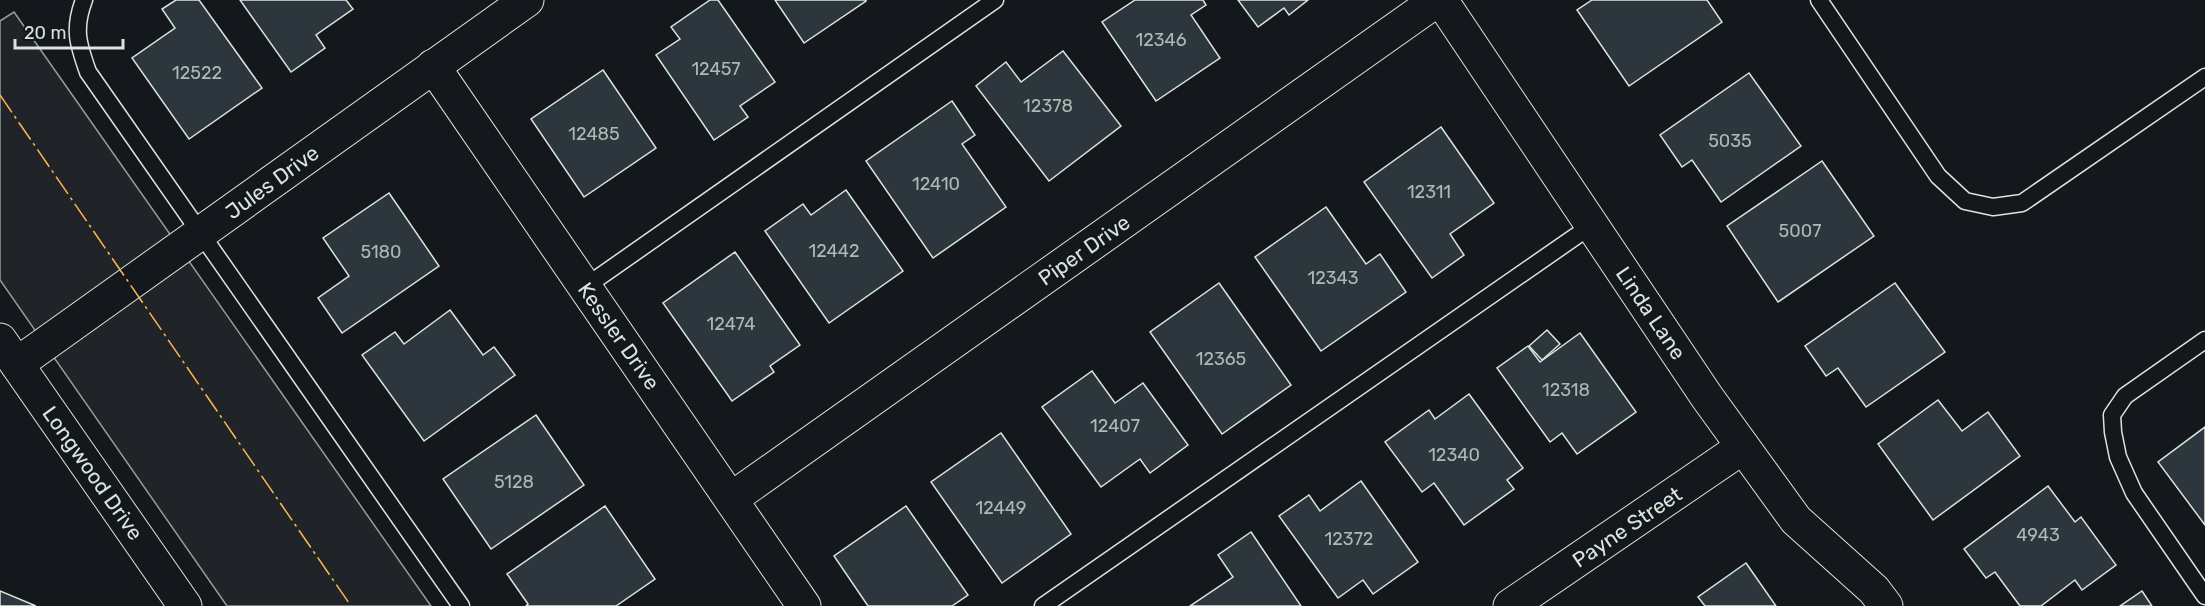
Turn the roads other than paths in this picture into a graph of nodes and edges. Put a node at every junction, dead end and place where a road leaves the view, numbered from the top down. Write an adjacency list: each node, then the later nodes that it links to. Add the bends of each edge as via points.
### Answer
1 (84, 0): 9 (lane, via 77,41 88,72)
2 (527, 0): 6 (street, Jules Drive)
3 (995, 0): 10 (lane)
4 (1439, 0): 8 (street, Linda Lane); 14 (street, Piper Drive)
5 (1820, 0): 7 (lane, via 1938,176 1965,201 1993,207 2022,203)
6 (434, 66): 9 (street, Jules Drive); 10 (street, Kessler Drive)
7 (2205, 77)
8 (1592, 225): 13 (street, Linda Lane); 19 (lane)
9 (200, 233): 12 (street, Jules Drive); 17 (lane)
10 (585, 287): 14 (street, Kessler Drive)
11 (2205, 340): 15 (lane, via 2125,396 2112,415 2118,457 2134,493)
12 (8, 352): 16 (street, Longwood Drive)
13 (1743, 447): 20 (street, Payne Street); 21 (street, Linda Lane, via 1796,520 1874,590)
14 (731, 500): 18 (street, Kessler Drive)
15 (2205, 596)
16 (185, 606)
17 (461, 606)
18 (804, 606)
19 (1043, 606)
20 (1510, 606)
21 (1886, 606)

